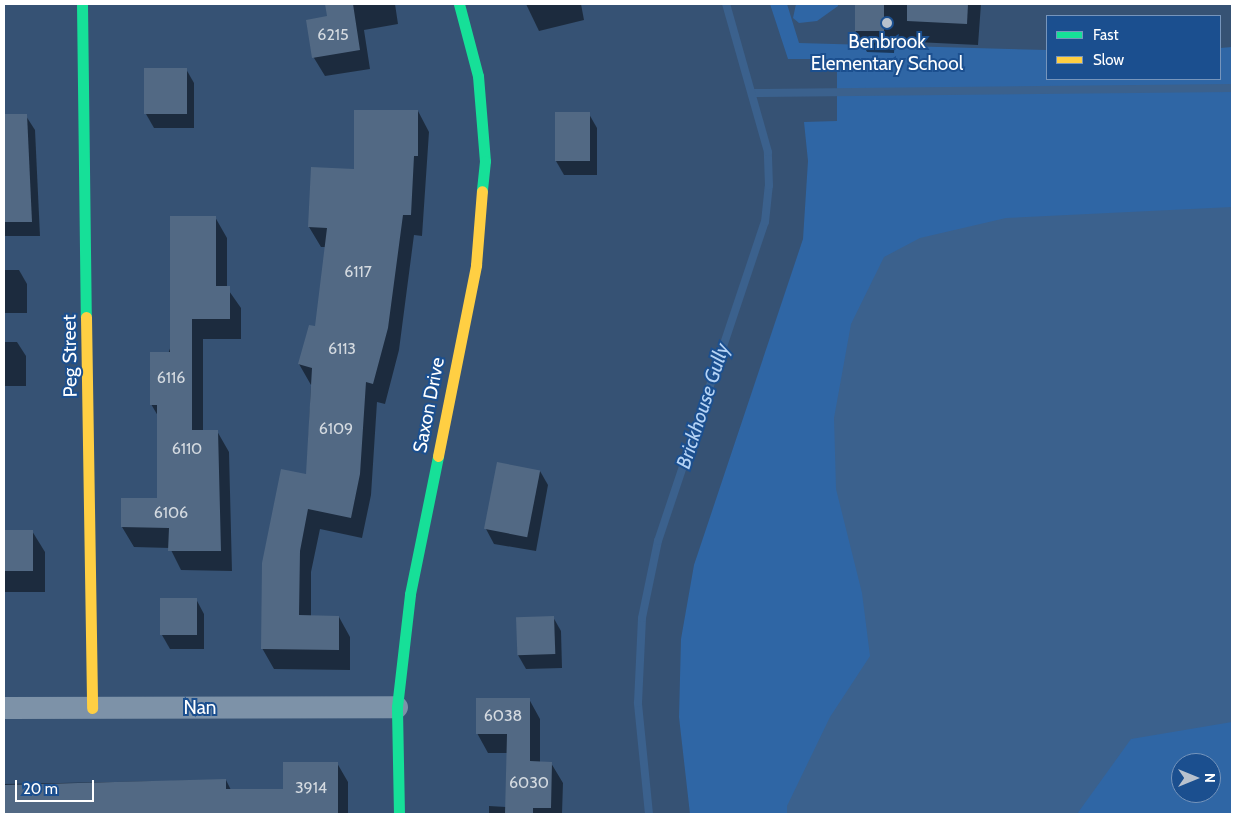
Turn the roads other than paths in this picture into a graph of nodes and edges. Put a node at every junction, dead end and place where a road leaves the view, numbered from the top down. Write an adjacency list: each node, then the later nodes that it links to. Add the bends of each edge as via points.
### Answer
1 (82, 4): 5 (street, Peg Street)
2 (459, 4): 3 (street, Saxon Drive, via 478,76 485,160 476,265 410,594)
3 (397, 707): 5 (street, Nan); 6 (street, Saxon Drive)
4 (4, 708): 5 (street, Nan)
5 (92, 708)
6 (399, 814)

